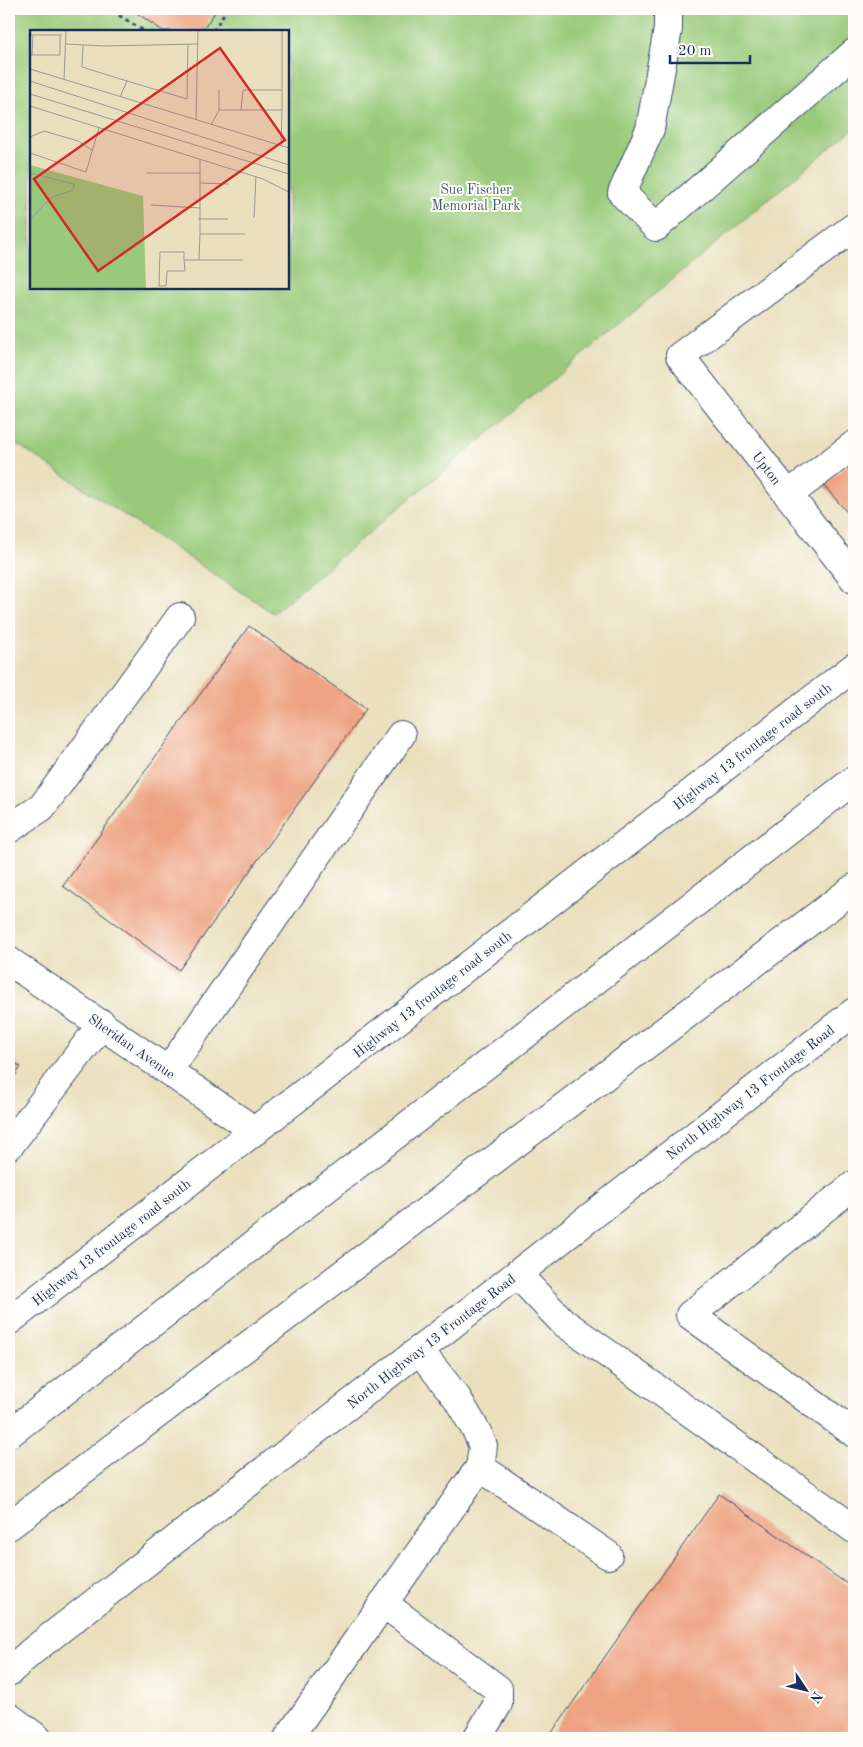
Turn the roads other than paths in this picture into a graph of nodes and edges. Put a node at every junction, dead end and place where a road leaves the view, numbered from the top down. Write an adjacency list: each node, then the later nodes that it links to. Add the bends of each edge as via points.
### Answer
1 (668, 9): 2 (main road, via 668,29 650,129 622,193 656,227)
2 (854, 54)
3 (854, 227): 5 (main road, Upton, via 680,356)
4 (854, 445): 5 (main road)
5 (788, 495): 6 (main road, Upton)
6 (854, 579)
7 (180, 617): 11 (main road, via 42,807)
8 (854, 667): 17 (main road, Highway 13 frontage road south)
9 (401, 735): 16 (main road)
10 (854, 780): 24 (main road)
11 (9, 829)
12 (854, 888): 26 (main road)
13 (9, 961): 15 (main road, Sheridan Avenue)
14 (854, 1012): 20 (main road, North Highway 13 Frontage Road)
15 (102, 1024): 16 (main road, Sheridan Avenue); 18 (main road)
16 (168, 1071): 17 (main road, Sheridan Avenue)
17 (255, 1130): 21 (main road, Highway 13 frontage road south)
18 (9, 1146)
19 (854, 1186): 23 (main road, via 690,1315)
20 (517, 1274): 22 (main road, North Highway 13 Frontage Road); 27 (main road, via 563,1322)
21 (9, 1321)
22 (419, 1350): 25 (main road, via 457,1398 477,1432 484,1446); 30 (main road, North Highway 13 Frontage Road)
23 (854, 1433)
24 (9, 1434)
25 (480, 1467): 28 (main road); 29 (main road)
26 (9, 1526)
27 (854, 1529)
28 (608, 1555)
29 (383, 1603): 33 (main road); 34 (main road, via 498,1689 498,1704)
30 (9, 1672)
31 (9, 1717): 32 (main road)
32 (37, 1738)
33 (288, 1738)
34 (477, 1738)

